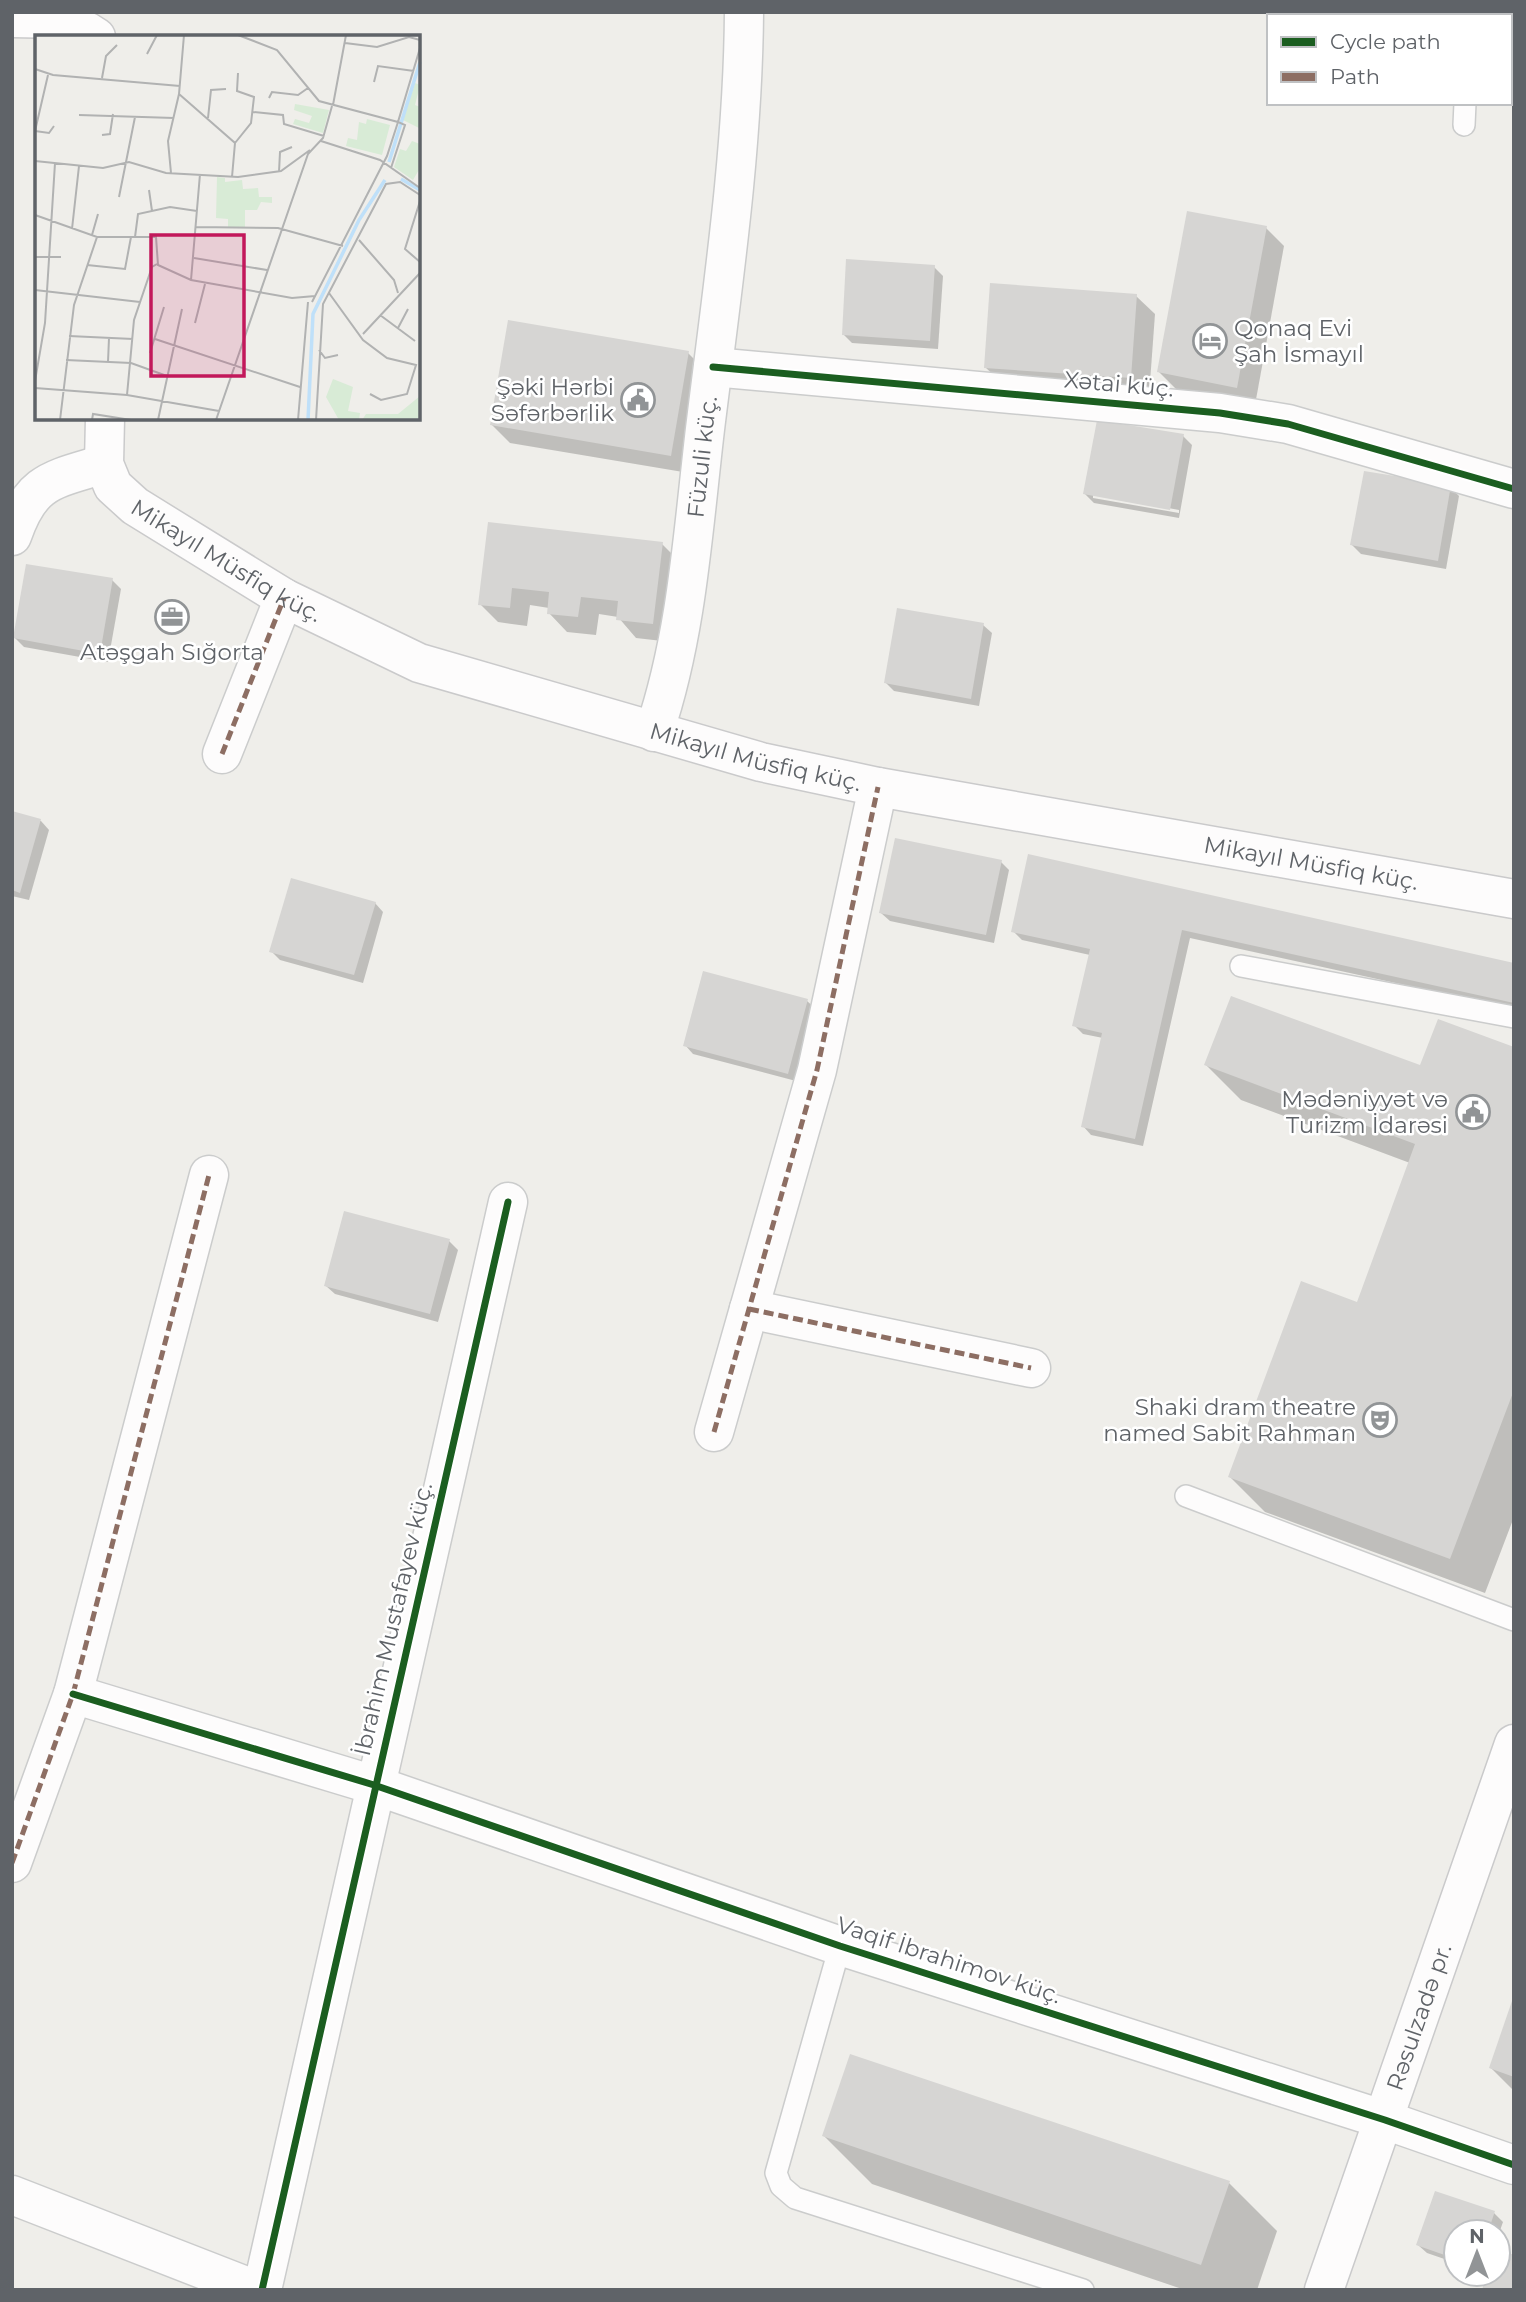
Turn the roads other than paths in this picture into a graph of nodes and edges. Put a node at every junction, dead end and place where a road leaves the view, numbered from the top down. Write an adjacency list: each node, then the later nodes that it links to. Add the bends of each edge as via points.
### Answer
1 (744, 12): 6 (street, Füzuli küç., via 741,133)
2 (12, 18): 3 (street, via 46,18 78,25)
3 (93, 35)
4 (1465, 105): 5 (lane)
5 (1464, 125)
6 (713, 367): 9 (street, Xətai küç., via 1220,413 1288,424); 12 (street, Füzuli küç., via 676,656)
7 (105, 420): 8 (street)
8 (104, 464): 10 (street, via 56,479 35,492 21,510); 11 (street, Mikayıl Müsfiq küç., via 113,486 135,506)
9 (1514, 489)
10 (12, 536)
11 (284, 598): 12 (street, Mikayıl Müsfiq küç., via 419,663); 13 (street)
12 (654, 732): 14 (street, Mikayıl Müsfiq küç., via 761,762)
13 (222, 754)
14 (877, 787): 15 (street, Mikayıl Müsfiq küç.); 20 (street, via 817,1070)
15 (1514, 899)
16 (1241, 966): 17 (lane)
17 (1514, 1017)
18 (209, 1175): 25 (street)
19 (508, 1202): 27 (street, İbrahim Mustafayev küç.)
20 (749, 1309): 21 (street); 22 (street)
21 (1031, 1368)
22 (714, 1432)
23 (1186, 1496): 24 (lane)
24 (1514, 1620)
25 (73, 1694): 27 (street, Vaqif İbrahimov küç.); 28 (street)
26 (1514, 1744): 30 (street, Rəsulzadə pr.)
27 (374, 1784): 29 (street, Vaqif İbrahimov küç.); 34 (street, İbrahim Mustafayev küç.)
28 (12, 1863)
29 (840, 1946): 30 (street, Vaqif İbrahimov küç.); 35 (lane, via 776,2173 781,2186 795,2198)
30 (1385, 2120): 31 (street, Vaqif İbrahimov küç.); 36 (street, Rəsulzadə pr.)
31 (1514, 2165)
32 (12, 2195): 33 (street)
33 (256, 2290)
34 (262, 2290)
35 (1083, 2290)
36 (1324, 2290)

